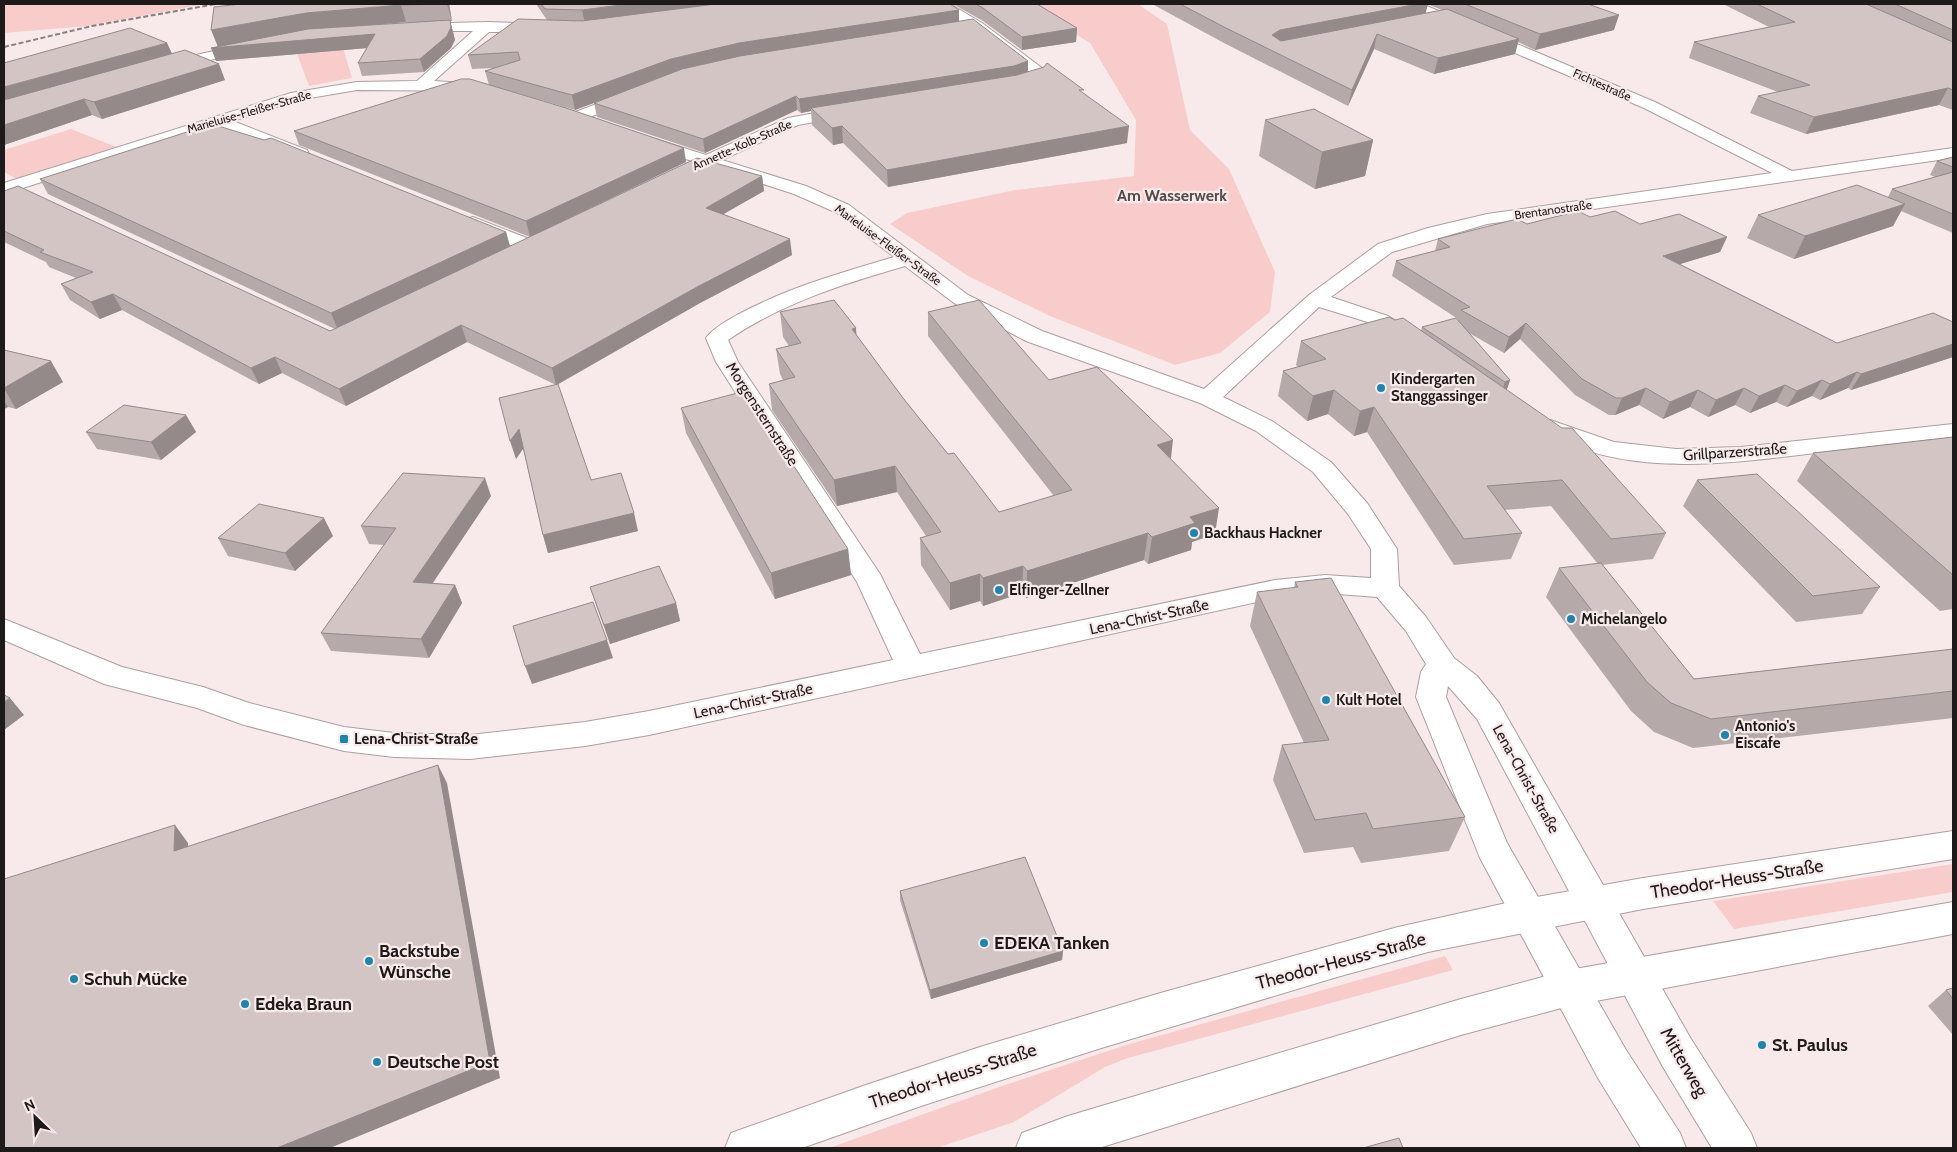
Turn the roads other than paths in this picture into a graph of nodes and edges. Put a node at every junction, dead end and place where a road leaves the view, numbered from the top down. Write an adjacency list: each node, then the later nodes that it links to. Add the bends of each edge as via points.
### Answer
1 (942, 4): 6 (street)
2 (1412, 4): 3 (street, Fichtestraße)
3 (1445, 18): 4 (street); 26 (street, Fichtestraße, via 1684,122)
4 (1418, 24)
5 (487, 26): 7 (street); 8 (street); 12 (street)
6 (977, 26): 9 (street); 13 (street, via 1037,70 1038,78)
7 (396, 28)
8 (559, 28)
9 (958, 29)
10 (262, 44): 11 (street)
11 (154, 69)
12 (420, 84): 15 (street, Marieluise-Fleißer-Straße, via 475,87); 19 (street, Marieluise-Fleißer-Straße, via 357,86 296,96)
13 (997, 88)
14 (641, 92): 18 (street)
15 (493, 93)
16 (862, 110): 24 (street, Annette-Kolb-Straße, via 794,121)
17 (558, 112): 18 (street)
18 (576, 117): 20 (street)
19 (216, 120): 23 (street); 27 (street, Marieluise-Fleißer-Straße)
20 (604, 127)
21 (632, 136): 24 (street, Marieluise-Fleißer-Straße)
22 (1953, 153): 26 (street, Brentanostraße)
23 (318, 161)
24 (706, 161): 25 (street, Annette-Kolb-Straße); 33 (street, Marieluise-Fleißer-Straße, via 800,190 843,209)
25 (679, 174)
26 (1787, 175): 34 (street, Brentanostraße, via 1487,220 1435,232 1385,248)
27 (7, 186): 28 (street)
28 (40, 199)
29 (456, 216): 31 (street)
30 (547, 238): 31 (street)
31 (530, 246): 32 (street)
32 (510, 256)
33 (907, 259): 36 (street, Marieluise-Fleißer-Straße, via 961,299 1034,336); 42 (street, Morgensternstraße, via 798,292 736,324 718,338 727,362 870,581)
34 (1316, 299): 35 (street, via 1381,320); 36 (street, Brentanostraße)
35 (1429, 354)
36 (1208, 398): 39 (street, Marieluise-Fleißer-Straße, via 1264,426 1322,467 1341,487 1384,549)
37 (1534, 419): 38 (street, Grillparzerstraße, via 1573,439 1649,456 1722,456)
38 (1953, 431)
39 (1385, 588): 41 (street, Lena-Christ-Straße, via 1416,624); 42 (street, Lena-Christ-Straße, via 1325,584 1275,589)
40 (4, 629): 42 (street, Lena-Christ-Straße, via 115,676 203,698 295,727 344,739 394,745 470,747 586,734)
41 (1443, 666): 44 (street, Lena-Christ-Straße, via 1466,684 1488,711); 45 (street, via 1436,672 1431,697 1492,848)
42 (912, 668)
43 (1953, 845): 44 (street, Theodor-Heuss-Straße)
44 (1595, 903): 45 (street, Theodor-Heuss-Straße); 47 (street, Lena-Christ-Straße)
45 (1529, 915): 48 (street); 49 (street, Theodor-Heuss-Straße, via 1456,929 1342,959 1052,1044)
46 (1953, 918): 47 (street)
47 (1634, 974): 48 (street); 52 (street, Mitterweg, via 1676,1053)
48 (1569, 988): 50 (street, via 1461,1017); 51 (street)
49 (746, 1148)
50 (1037, 1148)
51 (1665, 1148)
52 (1736, 1148)

